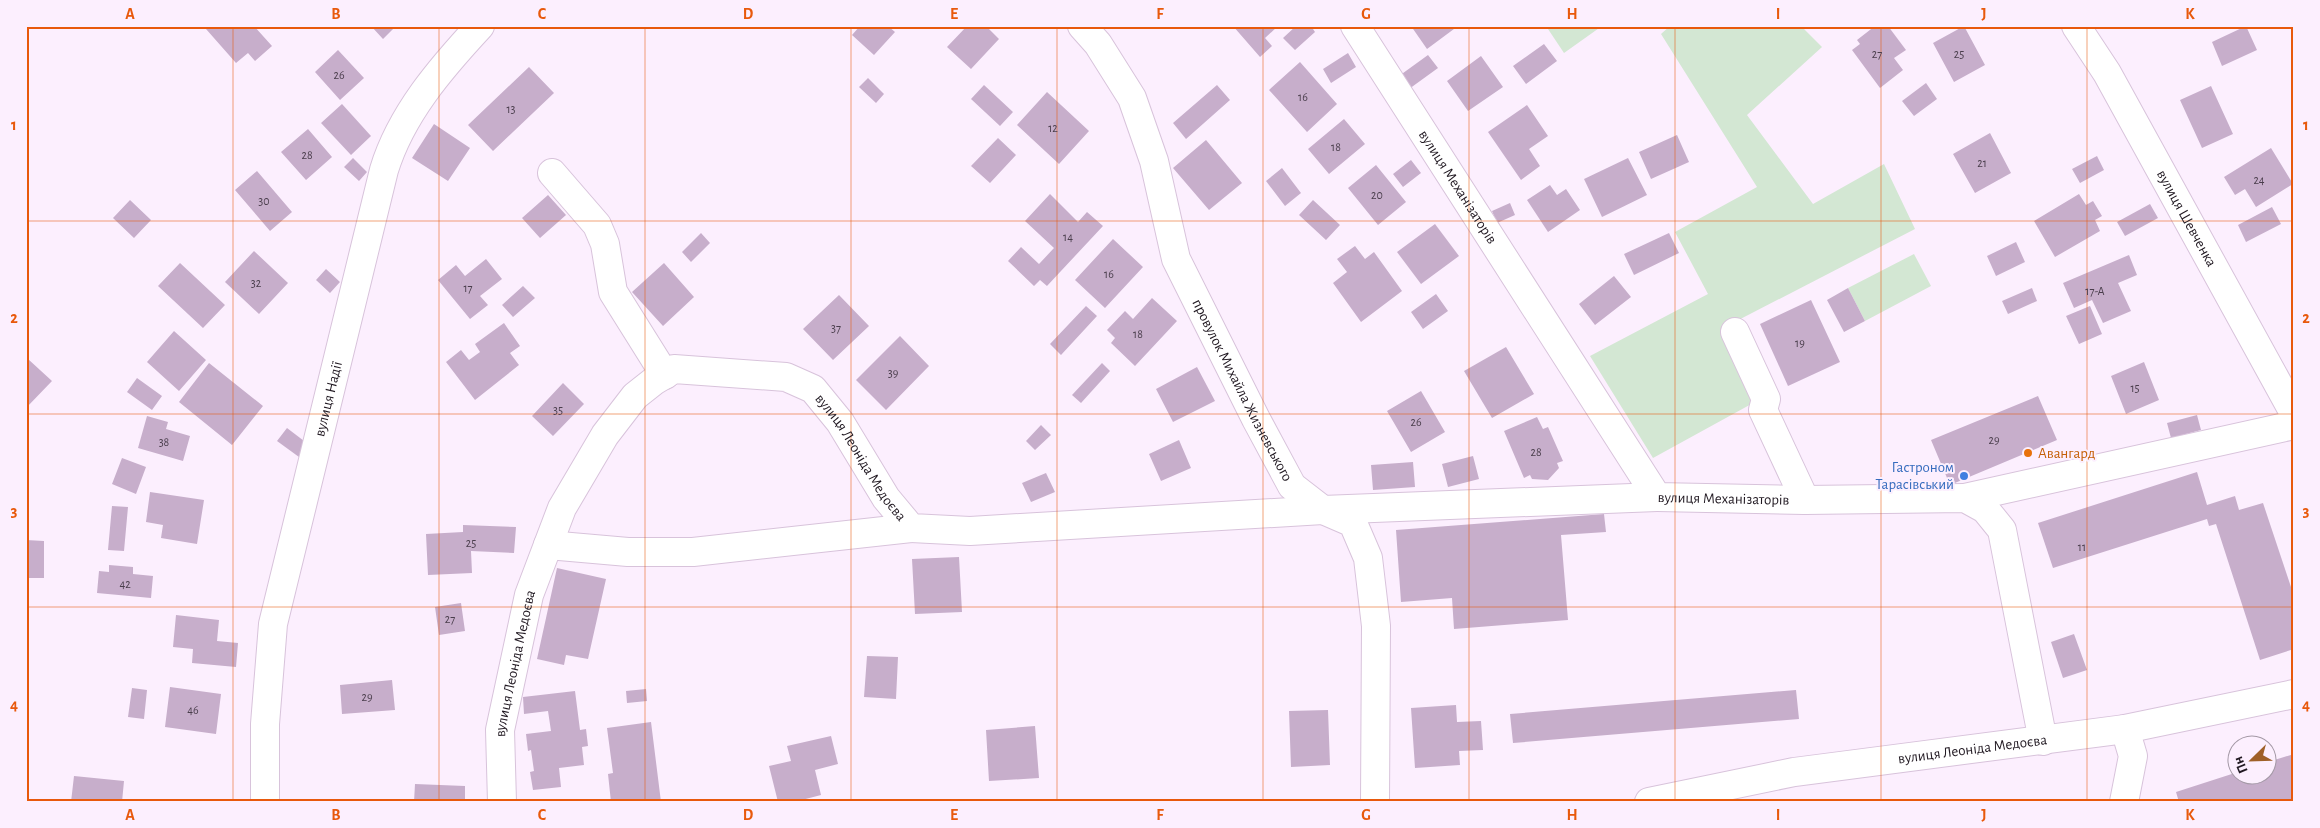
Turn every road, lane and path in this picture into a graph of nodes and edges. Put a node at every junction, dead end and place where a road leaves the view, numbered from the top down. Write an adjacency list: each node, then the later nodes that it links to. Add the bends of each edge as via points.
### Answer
1 (480, 26): 19 (street, вулиця Надії, via 422,96 392,145 384,170 273,624 265,724)
2 (1082, 26): 13 (street, провулок Михайла Жизневського, via 1098,44 1132,98 1154,161 1176,259 1292,486)
3 (1355, 26): 10 (street, вулиця Механізаторів)
4 (2076, 26): 8 (street, вулиця Шевченка, via 2107,73)
5 (552, 173): 7 (street, via 597,226 605,244 613,292)
6 (1735, 332): 12 (street, via 1766,399 1763,410)
7 (665, 375): 14 (street, вулиця Леоніда Медоєва, via 674,369 786,377 813,390 840,422 886,498); 15 (street, вулиця Леоніда Медоєва, via 635,396 605,435 562,508)
8 (2294, 413)
9 (2294, 425): 11 (street, вулиця Механізаторів)
10 (1657, 497): 12 (street, вулиця Механізаторів); 13 (street, вулиця Леоніда Медоєва)
11 (1965, 498): 12 (street, вулиця Механізаторів); 18 (street, via 1985,509 2002,530)
12 (1805, 500)
13 (1323, 510): 14 (street, вулиця Леоніда Медоєва, via 970,531); 21 (street, провулок Михайла Жизневського, via 1353,523 1368,558 1376,626)
14 (911, 528): 15 (street, via 693,552 628,552)
15 (548, 545): 20 (street, вулиця Леоніда Медоєва, via 529,595 500,730)
16 (2294, 694): 17 (street, вулиця Леоніда Медоєва)
17 (2125, 729): 18 (street, вулиця Леоніда Медоєва); 23 (street, via 2133,756)
18 (2043, 741): 22 (street, вулиця Леоніда Медоєва, via 1794,772)
19 (265, 802)
20 (502, 802)
21 (1375, 802)
22 (1649, 802)
23 (2124, 802)

